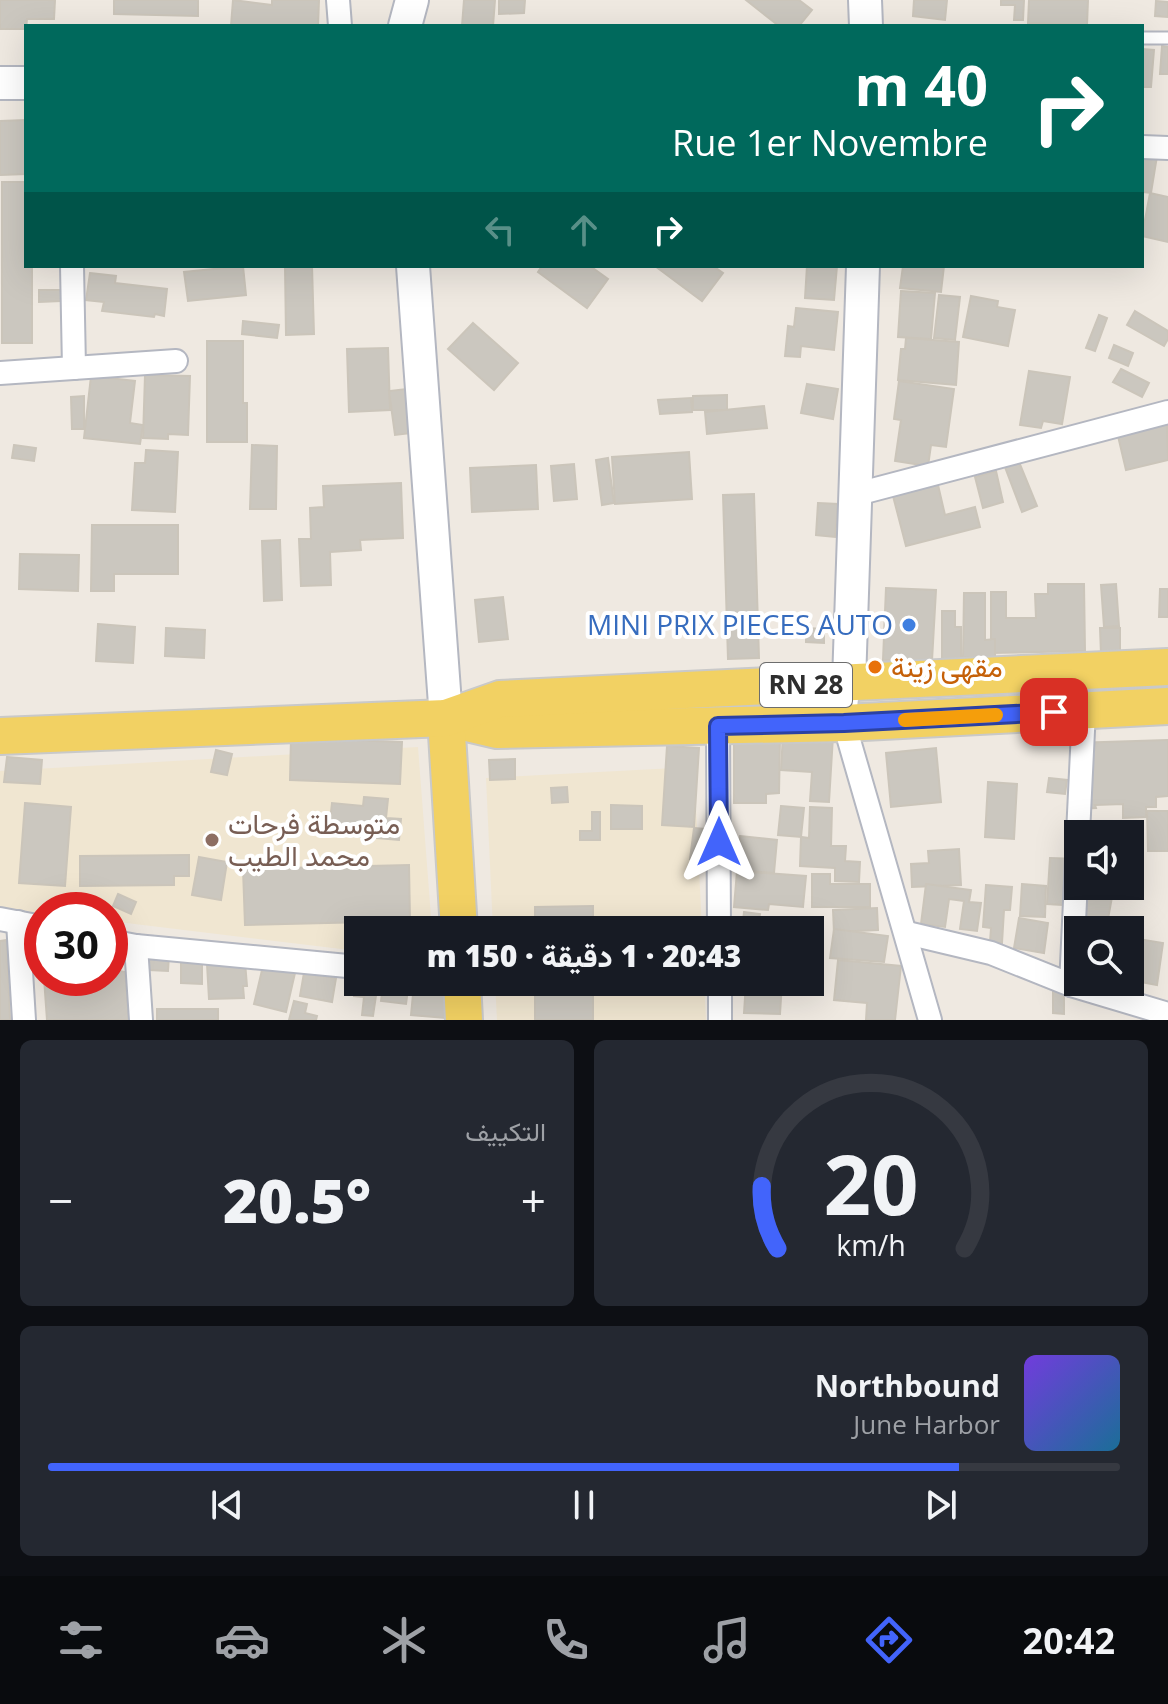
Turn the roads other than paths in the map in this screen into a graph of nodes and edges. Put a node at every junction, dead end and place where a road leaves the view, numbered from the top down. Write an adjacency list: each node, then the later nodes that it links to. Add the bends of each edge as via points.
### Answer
1 (338, 0): 4 (street)
2 (412, 0): 5 (main road)
3 (865, 0): 6 (main road)
4 (340, 24)
5 (406, 24)
6 (866, 24)
7 (1144, 38): 8 (lane)
8 (1168, 38)
9 (0, 83): 10 (main road)
10 (24, 83)
11 (1144, 147): 12 (street)
12 (1168, 148)
13 (72, 268): 17 (street)
14 (413, 268): 25 (main road)
15 (863, 268): 20 (main road)
16 (176, 361): 17 (street)
17 (74, 368): 18 (street)
18 (0, 373)
19 (1168, 412): 20 (street)
20 (857, 494): 22 (main road)
21 (1168, 667): 22 (main road, RN 28)
22 (849, 682): 25 (main road, RN 28, via 500,699); 26 (street)
23 (1168, 706): 24 (main road, RN 28)
24 (1084, 710): 26 (main road, RN 28); 29 (street)
25 (446, 718): 27 (main road, RN 28, via 497,730); 28 (main road, RN 28); 30 (main road)
26 (844, 723): 27 (main road, RN 28); 33 (street)
27 (718, 726): 31 (street)
28 (0, 736)
29 (1079, 820)
30 (458, 916)
31 (719, 916)
32 (9, 920): 42 (street)
33 (907, 933): 37 (street, via 991,953); 46 (street)
34 (128, 944): 35 (street)
35 (136, 946): 36 (street); 43 (street)
36 (344, 966)
37 (1064, 982)
38 (463, 996): 44 (main road)
39 (720, 996): 45 (street)
40 (1108, 996): 41 (street)
41 (1168, 1014)
42 (24, 1020)
43 (141, 1020)
44 (464, 1020)
45 (720, 1020)
46 (930, 1020)

